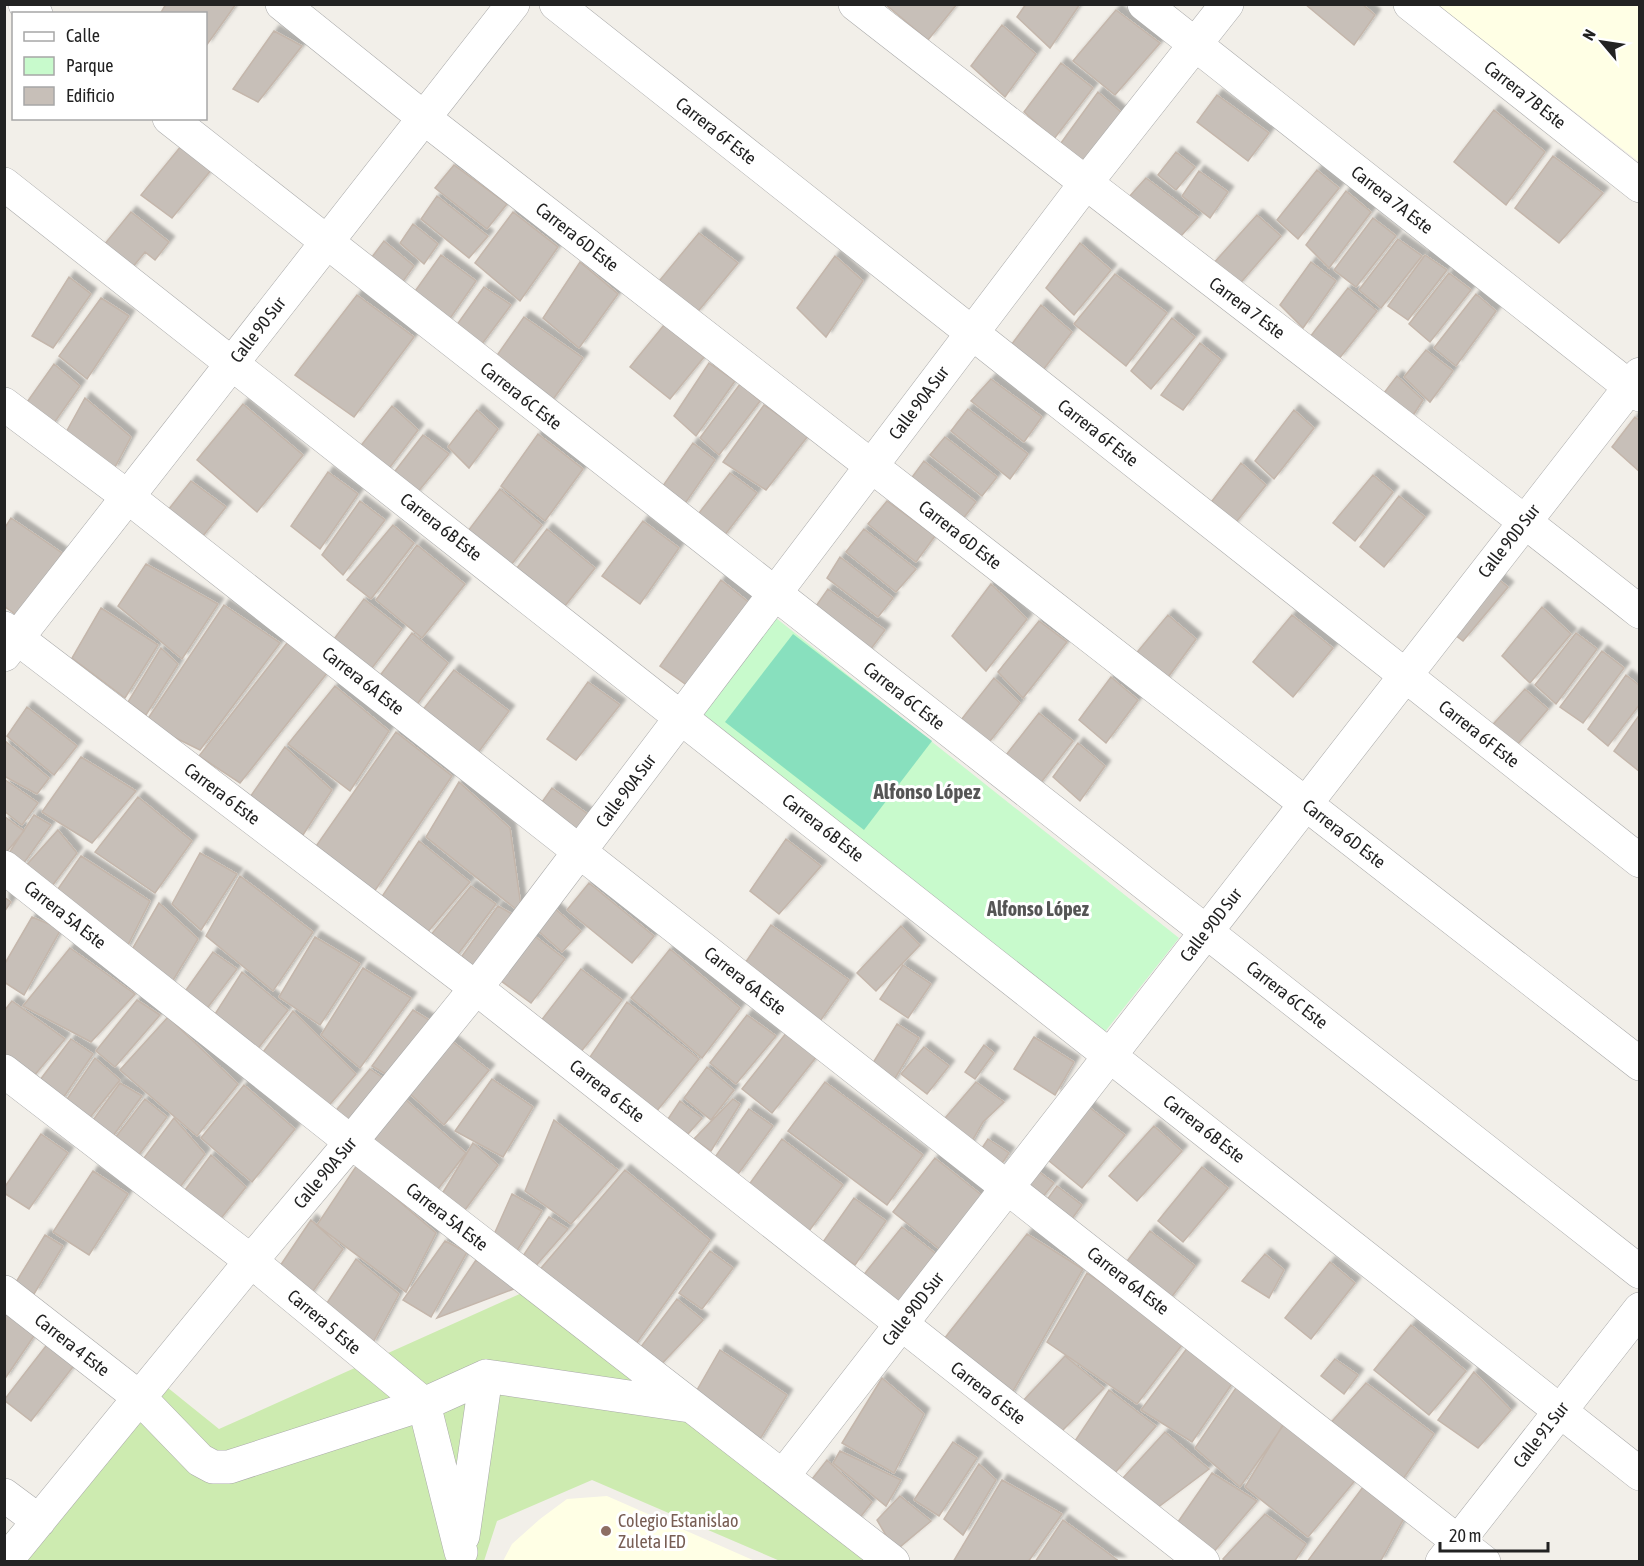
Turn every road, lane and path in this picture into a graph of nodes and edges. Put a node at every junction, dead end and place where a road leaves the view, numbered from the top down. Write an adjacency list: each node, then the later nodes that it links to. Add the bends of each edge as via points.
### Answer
1 (282, 4): 9 (street, Carrera 6D Este)
2 (513, 4): 9 (street, Calle 90 Sur)
3 (556, 4): 15 (street, Carrera 6F Este)
4 (855, 4): 12 (street, Carrera 7 Este)
5 (1144, 4): 8 (street, Carrera 7A Este)
6 (1227, 4): 8 (street, Calle 90A Sur)
7 (1410, 4): 13 (street, Carrera 7B Este)
8 (1195, 45): 12 (street, Calle 90A Sur); 17 (street, Carrera 7A Este)
9 (424, 118): 14 (street, Calle 90 Sur); 19 (street, Carrera 6D Este)
10 (172, 120): 14 (street, Carrera 6C Este)
11 (4, 184): 16 (street, Carrera 6B Este)
12 (1085, 184): 15 (street, Calle 90A Sur); 21 (street, Carrera 7 Este)
13 (1640, 186)
14 (326, 243): 16 (street, Calle 90 Sur); 22 (street, Carrera 6C Este)
15 (972, 333): 19 (street, Calle 90A Sur); 25 (street, Carrera 6F Este)
16 (233, 363): 20 (street, Calle 90 Sur); 26 (street, Carrera 6B Este)
17 (1636, 385): 21 (street, Calle 90D Sur)
18 (4, 404): 20 (street, Carrera 6A Este)
19 (871, 466): 22 (street, Calle 90A Sur); 27 (street, Carrera 6D Este)
20 (128, 497): 24 (street, Calle 90 Sur); 28 (street, Carrera 6A Este)
21 (1524, 520): 23 (street, Carrera 7 Este); 25 (street, Calle 90D Sur)
22 (774, 594): 26 (street, Calle 90A Sur); 31 (street, Carrera 6C Este)
23 (1640, 612)
24 (9, 641): 32 (street, Carrera 6 Este)
25 (1404, 675): 27 (street, Calle 90D Sur); 29 (street, Carrera 6F Este)
26 (682, 717): 28 (street, Calle 90A Sur); 33 (street, Carrera 6B Este)
27 (1305, 804): 31 (street, Calle 90D Sur); 34 (street, Carrera 6D Este)
28 (579, 851): 32 (street, Calle 90A Sur); 37 (street, Carrera 6A Este)
29 (1640, 861)
30 (4, 867): 36 (street, Carrera 5A Este)
31 (1205, 932): 33 (street, Calle 90D Sur); 39 (street, Carrera 6C Este)
32 (476, 988): 36 (street, Calle 90A Sur); 42 (street, Carrera 6 Este)
33 (1110, 1055): 37 (street, Calle 90D Sur); 47 (street, Carrera 6B Este)
34 (1640, 1064)
35 (4, 1071): 38 (street, Carrera 5 Este)
36 (351, 1142): 38 (street, Calle 90A Sur); 46 (street, Carrera 5A Este)
37 (1007, 1187): 42 (street, Calle 90D Sur); 52 (street, Carrera 6A Este)
38 (251, 1261): 44 (street, Calle 90A Sur); 45 (street, Carrera 5 Este)
39 (1640, 1272)
40 (4, 1292): 44 (street, Carrera 4 Este)
41 (1640, 1309): 47 (street, Calle 91 Sur)
42 (900, 1324): 49 (street, Calle 90D Sur); 56 (street, Carrera 6 Este)
43 (486, 1376): 45 (street); 46 (street); 53 (street)
44 (140, 1398): 45 (street, Carrera 4 Este, via 200,1460 213,1467 229,1467); 51 (street, Calle 90A Sur)
45 (424, 1404): 53 (street)
46 (692, 1406): 49 (street, Carrera 5A Este)
47 (1560, 1410): 48 (street, Carrera 6B Este); 52 (street, Calle 91 Sur)
48 (1640, 1474)
49 (783, 1476): 55 (street, Carrera 5A Este)
50 (4, 1495): 51 (street)
51 (39, 1521): 54 (street, Calle 90A Sur)
52 (1450, 1551): 57 (street, Carrera 6A Este)
53 (459, 1557)
54 (5, 1562)
55 (893, 1562)
56 (1203, 1562)
57 (1485, 1562)

